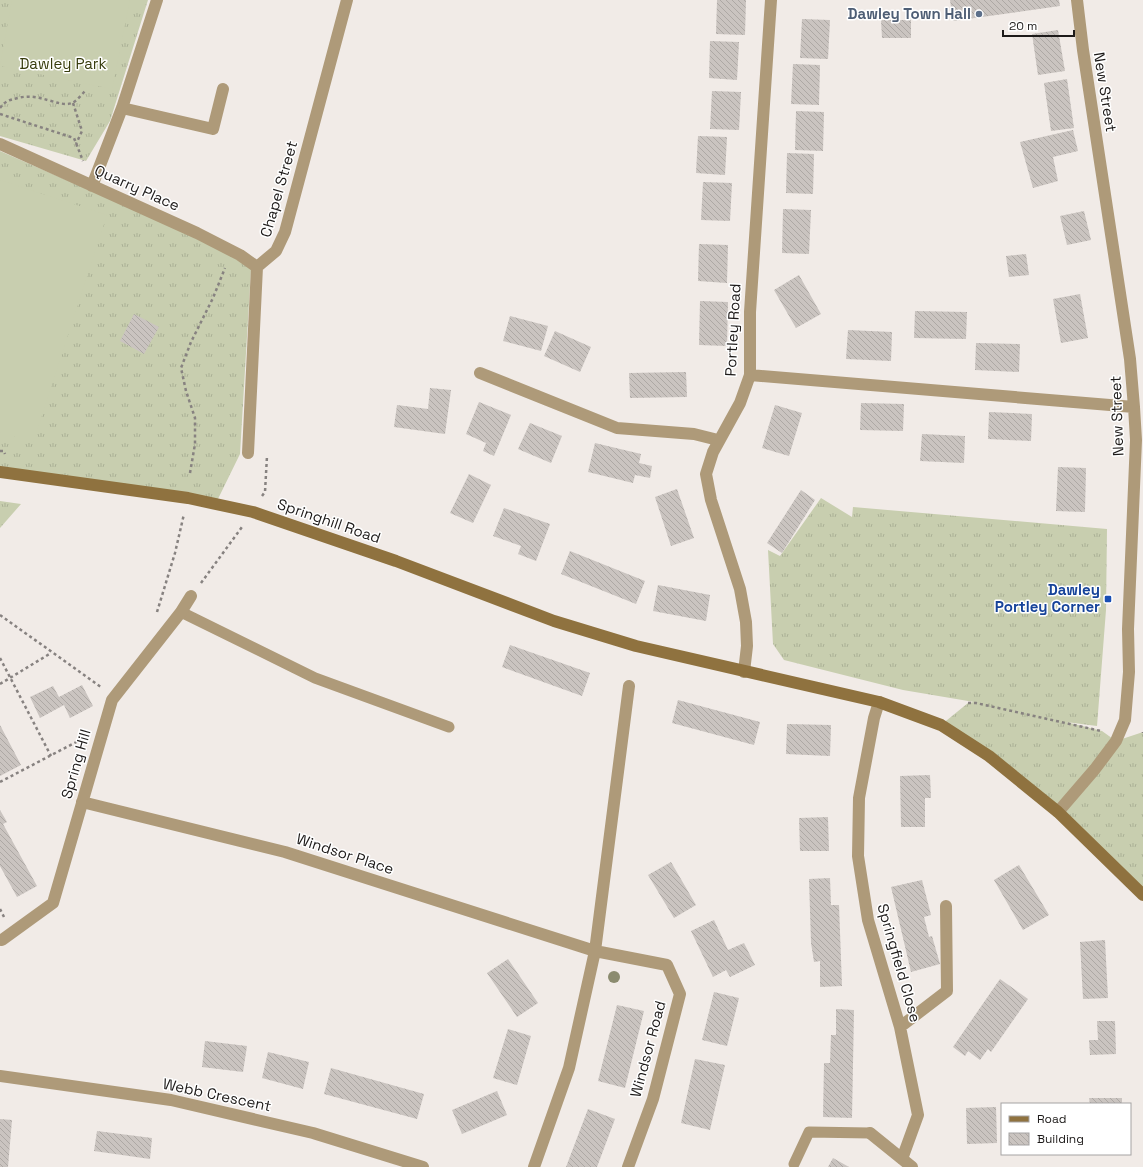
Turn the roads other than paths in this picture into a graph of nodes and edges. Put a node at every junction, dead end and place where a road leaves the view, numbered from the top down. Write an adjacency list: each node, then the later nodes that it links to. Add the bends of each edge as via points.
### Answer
1 (157, 0): 6 (street)
2 (346, 0): 9 (street, Chapel Street, via 285,232 276,251)
3 (771, 0): 11 (street, Portley Road, via 750,312)
4 (1077, 0): 12 (street, New Street, via 1130,359)
5 (223, 89): 6 (street, via 213,129)
6 (122, 108): 8 (street)
7 (0, 144): 8 (street, Quarry Place)
8 (92, 186): 9 (street, Quarry Place, via 232,250)
9 (257, 267): 14 (street)
10 (480, 373): 13 (street, via 617,428 694,434)
11 (750, 375): 12 (street); 13 (street, Portley Road, via 740,404)
12 (1134, 407): 23 (street, New Street, via 1136,440 1128,629 1129,672 1125,720 1116,741)
13 (718, 440): 18 (street, Portley Road, via 706,474 711,500 740,589 746,622)
14 (248, 453)
15 (0, 472): 18 (main road, Springhill Road, via 188,498 253,512 396,561 554,621 636,646)
16 (191, 596): 17 (street, Spring Hill)
17 (181, 612): 21 (lane, via 315,678); 22 (street, Spring Hill, via 114,696)
18 (744, 672): 20 (main road, Springhill Road)
19 (629, 686): 27 (street)
20 (879, 702): 23 (main road, Springhill Road, via 940,725 988,756); 28 (street, Springfield Close, via 859,798 858,856 868,920)
21 (449, 727)
22 (82, 802): 26 (street, Spring Hill, via 53,903); 27 (street, Windsor Place, via 285,852)
23 (1058, 812): 24 (main road, Springhill Road)
24 (1143, 895)
25 (946, 906): 28 (street, via 947,991)
26 (2, 940)
27 (595, 951): 34 (street, via 569,1068); 35 (street, Windsor Road, via 667,965 680,994 653,1099)
28 (900, 1027): 31 (street, Springfield Close, via 918,1115)
29 (0, 1076): 33 (street, Webb Crescent, via 172,1100 313,1133)
30 (870, 1133): 31 (street); 32 (lane, via 810,1132)
31 (902, 1159): 36 (street)
32 (794, 1164)
33 (423, 1167)
34 (534, 1167)
35 (628, 1167)
36 (912, 1167)

